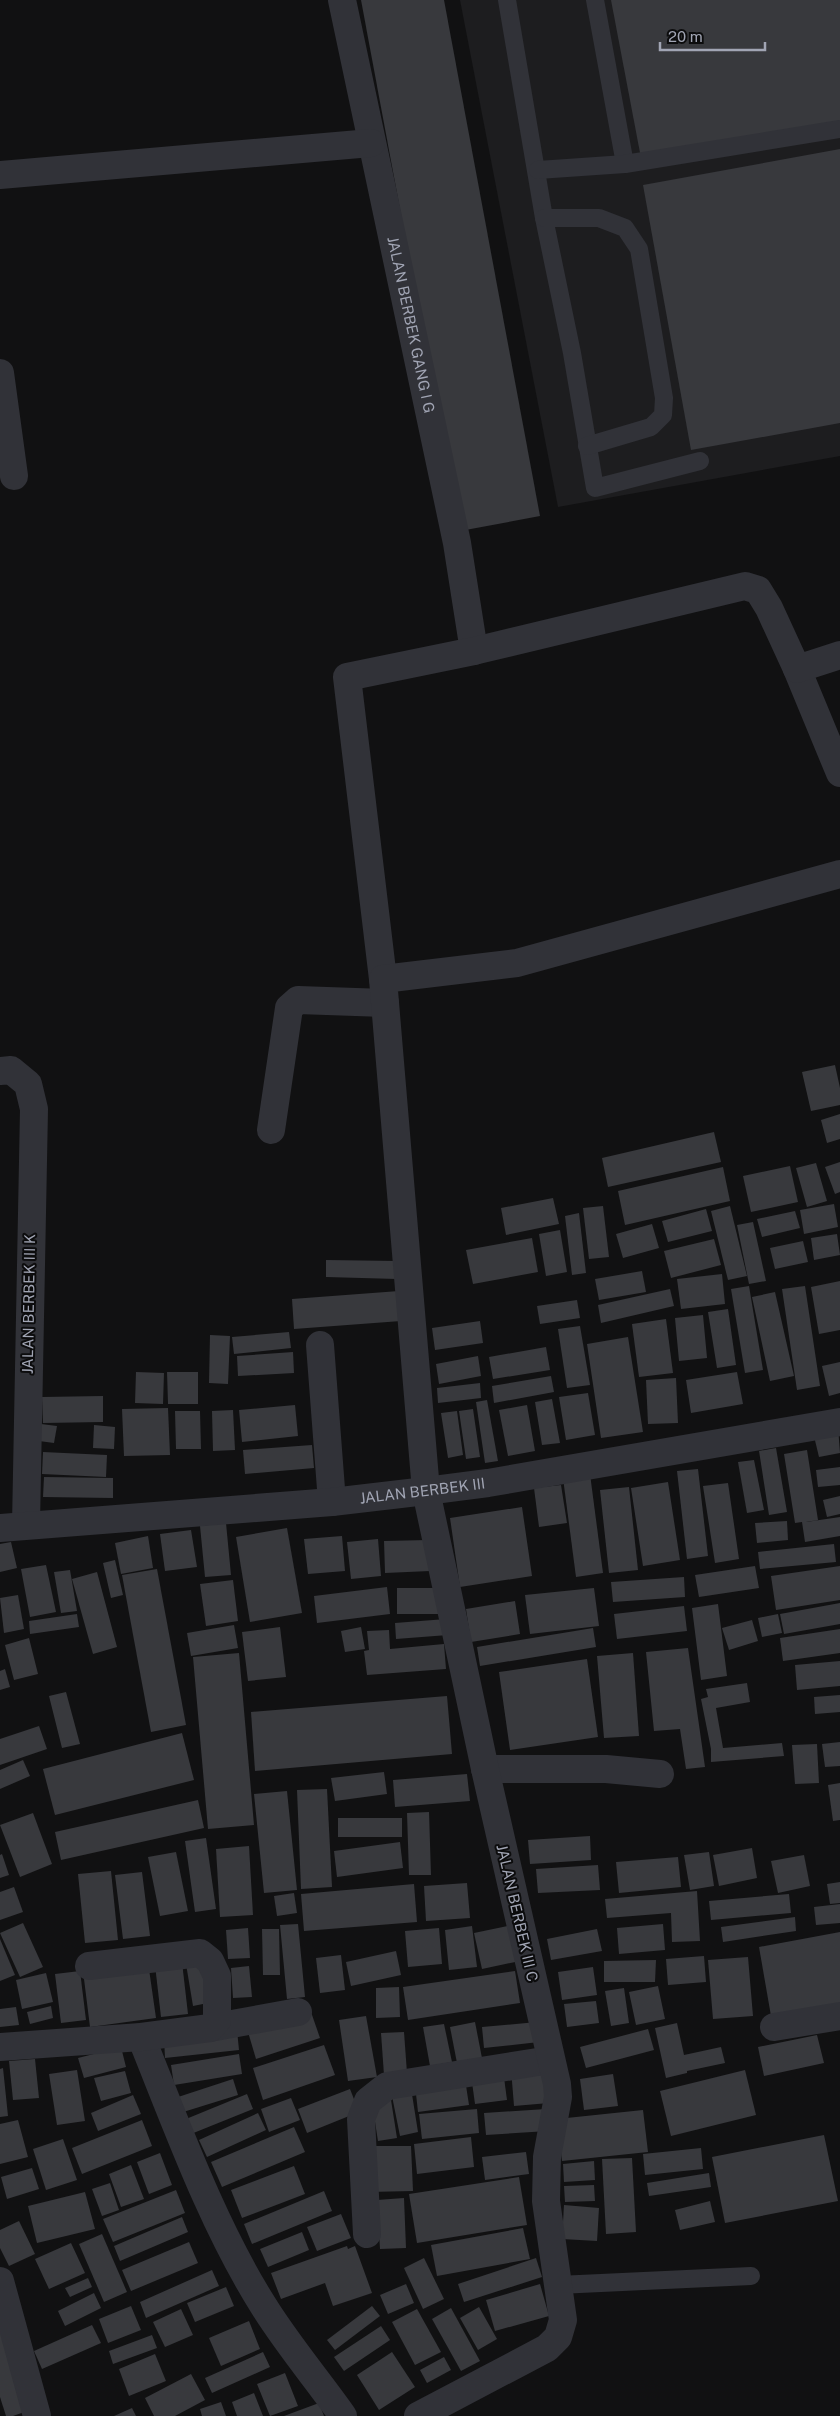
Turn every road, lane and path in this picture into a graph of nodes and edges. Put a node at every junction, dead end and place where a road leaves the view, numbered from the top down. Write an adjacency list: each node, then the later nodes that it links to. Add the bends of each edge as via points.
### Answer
1 (342, 0): 5 (street, JALAN BERBEK GANG I G)
2 (507, 0): 7 (lane)
3 (595, 0): 6 (lane)
4 (840, 129): 6 (lane)
5 (371, 143): 8 (street); 14 (street, JALAN BERBEK GANG I G, via 457,543)
6 (625, 164): 7 (lane)
7 (538, 170): 9 (lane)
8 (0, 175)
9 (544, 218): 11 (lane, via 572,352); 11 (lane, via 599,218 625,228 639,249 664,398 663,415 651,427)
10 (0, 372): 13 (street)
11 (587, 446): 12 (lane, via 595,488)
12 (700, 461)
13 (14, 476)
14 (474, 651): 16 (street, via 745,586 758,590); 19 (street, JALAN BERBEK III C, via 347,677)
15 (840, 655): 16 (street)
16 (797, 670): 17 (street)
17 (840, 773)
18 (840, 874): 19 (street, via 517,963)
19 (384, 991): 21 (street, via 298,1000 289,1008); 24 (street, JALAN BERBEK III C)
20 (0, 1071): 26 (street, JALAN BERBEK III K, via 11,1070 28,1084 34,1109)
21 (272, 1130)
22 (320, 1345): 25 (street)
23 (840, 1422): 24 (street, JALAN BERBEK III)
24 (426, 1491): 25 (street, JALAN BERBEK III); 27 (street, JALAN BERBEK III C)
25 (332, 1502): 26 (street, JALAN BERBEK III)
26 (13, 1526)
27 (485, 1768): 28 (street, via 606,1769); 36 (street, JALAN BERBEK III C)
28 (660, 1774)
29 (89, 1966): 33 (street, via 200,1953 210,1961 217,1976 217,2020)
30 (298, 2012): 33 (street)
31 (840, 2016): 32 (street)
32 (774, 2027)
33 (210, 2028): 34 (street)
34 (141, 2037): 35 (street); 42 (street, via 184,2144 230,2244 264,2305)
35 (0, 2047)
36 (550, 2060): 37 (street, via 387,2086 368,2100 361,2119); 40 (street, JALAN BERBEK III C, via 558,2097 547,2157 546,2201)
37 (367, 2234)
38 (751, 2276): 40 (lane)
39 (0, 2281): 41 (street)
40 (558, 2285): 43 (street, JALAN BERBEK III C, via 562,2320 558,2337 547,2348)
41 (37, 2416)
42 (343, 2416)
43 (418, 2416)

